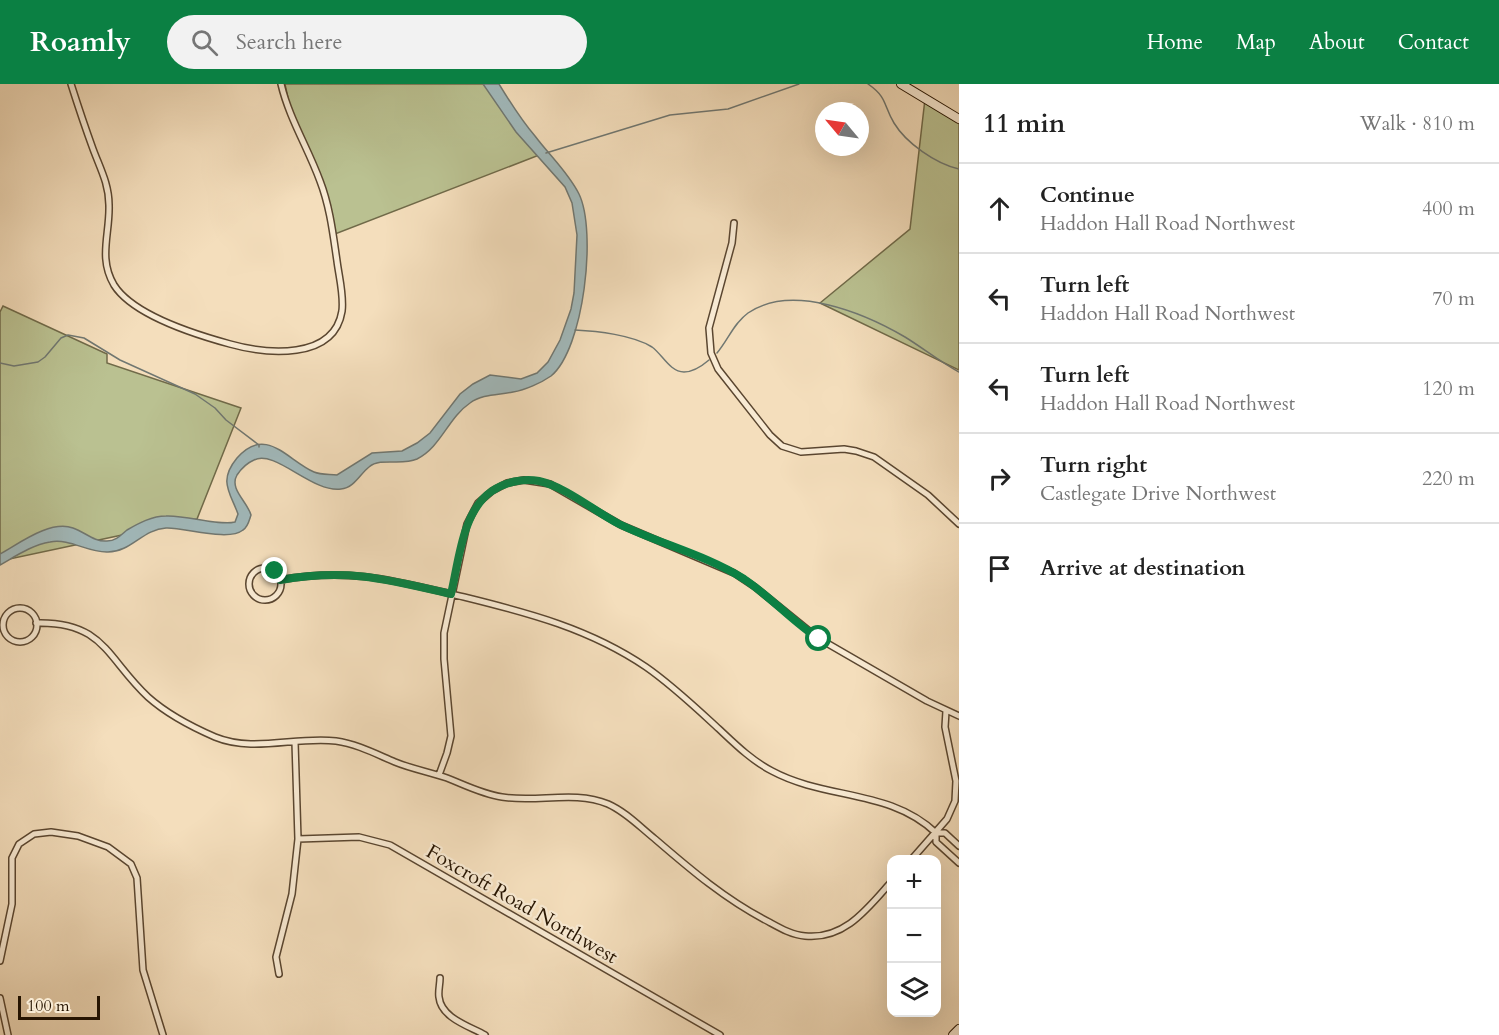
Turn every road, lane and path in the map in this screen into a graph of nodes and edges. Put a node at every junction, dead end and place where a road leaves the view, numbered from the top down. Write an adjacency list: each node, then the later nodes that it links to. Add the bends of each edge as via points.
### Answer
1 (71, 84): 2 (street, via 107,184 110,207 105,260 122,295 168,321 223,342 302,350 328,337 339,321 342,304 328,203)
2 (281, 84)
3 (902, 84): 4 (street)
4 (959, 119)
5 (734, 223): 6 (street, via 709,328 711,353 718,369 782,446 801,452 844,449 874,457 928,495)
6 (959, 524)
7 (280, 580): 7 (street, via 275,571 259,570 251,577 250,587 255,596 269,599 280,590); 8 (street, via 357,574)
8 (451, 594): 10 (street, via 467,524 478,503 507,483 542,482 621,525 734,573 818,638); 13 (street, via 443,644 451,736); 14 (street, via 541,617 598,639 661,678 770,771 809,787 898,807)
9 (36, 623): 9 (street, via 27,610 16,608 4,618 3,629 9,638 20,642 30,638); 12 (street, via 66,625 92,636 154,702 214,736 245,744)
10 (946, 711): 11 (street); 14 (street, via 956,792 952,811)
11 (959, 716)
12 (295, 742): 13 (street, via 347,743); 15 (street)
13 (439, 776): 19 (street, via 502,797 578,797 608,804 727,898 794,934 818,936 842,929 861,915)
14 (936, 832): 16 (street, via 945,833); 17 (street); 18 (street, via 936,842)
15 (298, 839): 21 (street, via 292,894 276,957); 28 (street, Foxcroft Road Northwest, via 359,837 390,845)
16 (959, 846)
17 (915, 855)
18 (959, 863)
19 (887, 886)
20 (0, 962): 26 (street, via 12,904 12,858 19,844 34,834 51,832 78,836 108,847 131,864 137,878 143,970)
21 (279, 974)
22 (440, 978): 27 (street, via 442,1008)
23 (0, 998): 25 (street)
24 (959, 1029): 29 (street)
25 (8, 1035)
26 (162, 1035)
27 (485, 1035)
28 (720, 1035)
29 (952, 1035)

